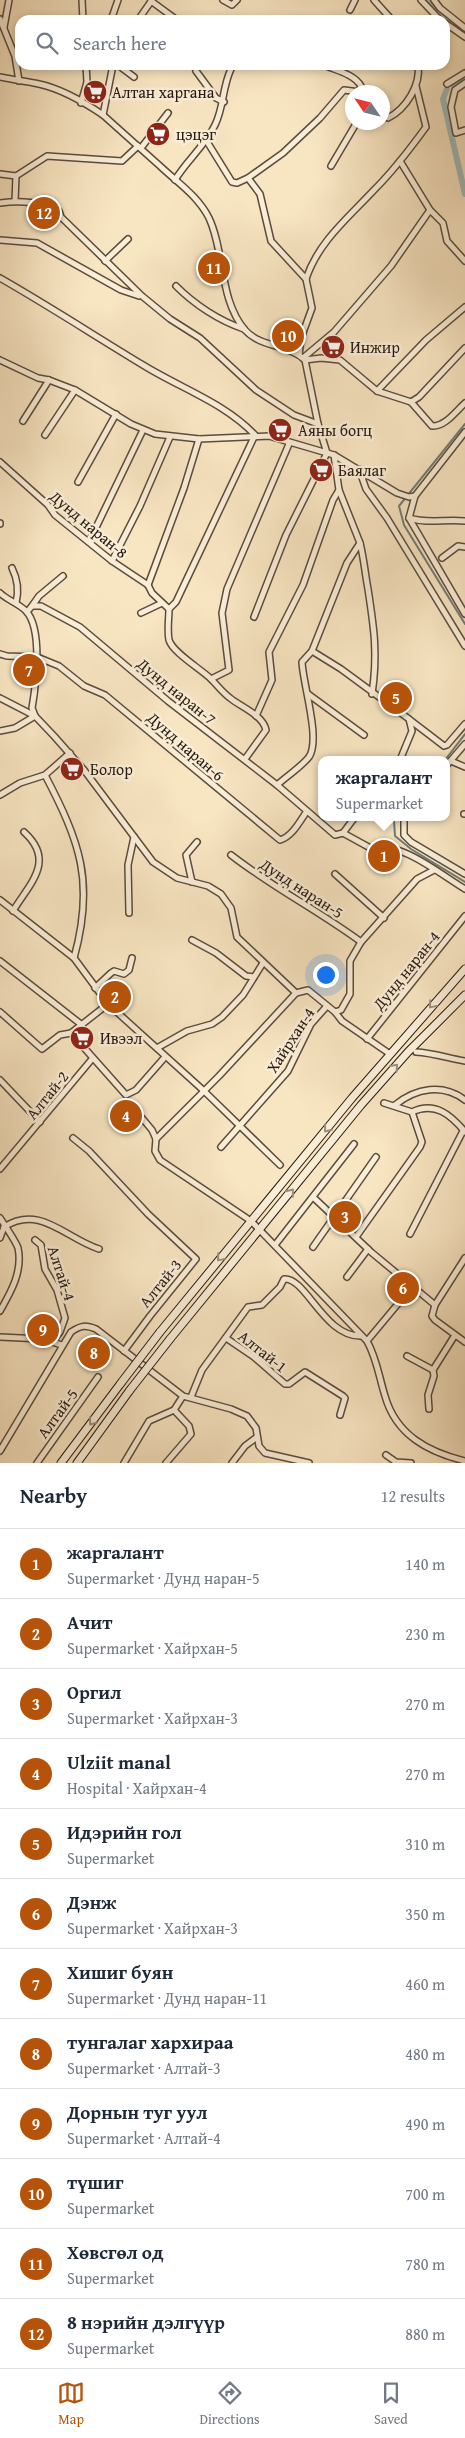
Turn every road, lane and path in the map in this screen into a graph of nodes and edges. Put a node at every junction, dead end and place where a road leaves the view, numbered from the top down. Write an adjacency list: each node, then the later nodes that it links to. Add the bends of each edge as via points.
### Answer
1 (9, 0): 22 (street)
2 (82, 0): 12 (street)
3 (118, 0): 13 (street)
4 (152, 0): 14 (street); 15 (street)
5 (223, 0): 6 (street, via 232,5)
6 (237, 0)
7 (355, 0): 11 (street)
8 (374, 0): 16 (street)
9 (421, 0): 17 (street)
10 (434, 0): 18 (street)
11 (350, 10)
12 (83, 15)
13 (113, 15)
14 (142, 15)
15 (171, 15)
16 (388, 15)
17 (435, 15)
18 (449, 15)
19 (450, 16): 23 (street)
20 (0, 19): 22 (street)
21 (450, 26): 24 (street)
22 (4, 28): 25 (street)
23 (465, 28)
24 (465, 37)
25 (15, 56)
26 (17, 70): 37 (street)
27 (86, 70): 44 (street, via 87,82)
28 (112, 70): 46 (street)
29 (125, 70): 36 (street)
30 (231, 70): 43 (street, via 222,92)
31 (336, 70): 40 (street)
32 (419, 70): 41 (street)
33 (196, 71): 43 (street, via 216,98)
34 (465, 73): 39 (street)
35 (0, 77): 37 (street)
36 (134, 77)
37 (19, 81): 44 (street, via 64,92)
38 (465, 83): 49 (street, via 455,90 452,107 456,133)
39 (447, 84)
40 (360, 85)
41 (416, 86): 47 (street); 52 (street, via 426,127)
42 (345, 90): 56 (street, via 283,153)
43 (224, 102): 50 (street)
44 (81, 103): 46 (street)
45 (168, 113): 51 (street)
46 (103, 115): 51 (street)
47 (390, 117)
48 (352, 130): 53 (street)
49 (465, 130)
50 (206, 140): 56 (street, via 232,182); 57 (street)
51 (139, 147): 55 (street, via 122,161 47,156); 57 (street)
52 (400, 161): 60 (street); 66 (street, via 323,244 310,263)
53 (331, 166)
54 (0, 174): 55 (street)
55 (16, 176): 58 (street)
56 (248, 178): 66 (street, via 262,200 271,241)
57 (175, 180): 70 (street, via 195,196 208,217 216,236 226,290)
58 (15, 201): 59 (street); 63 (street, via 41,203 59,211 61,217)
59 (0, 203)
60 (430, 210): 64 (street, via 442,223 447,242); 72 (street, via 391,266 334,332)
61 (128, 239): 63 (street)
62 (0, 240): 68 (street, via 37,243 122,290)
63 (105, 261): 68 (street)
64 (465, 261)
65 (0, 278): 85 (street, via 142,365 241,420)
66 (306, 278): 72 (street, via 312,308 301,338)
67 (176, 286): 70 (street, via 198,304)
68 (142, 296): 81 (street, via 200,338 225,365 256,390 294,415)
69 (465, 307): 76 (street, via 414,351)
70 (244, 329): 72 (street, via 256,341)
71 (465, 348): 77 (street)
72 (302, 357): 76 (street, via 340,360); 81 (street)
73 (0, 360): 74 (street)
74 (49, 380): 75 (street); 80 (street)
75 (75, 390): 79 (street); 84 (street)
76 (377, 391): 77 (street)
77 (411, 402): 78 (street, via 432,426 443,424)
78 (465, 403)
79 (116, 414): 82 (street); 93 (street)
80 (23, 421)
81 (318, 424): 89 (street)
82 (143, 430): 86 (street); 98 (street)
83 (465, 432): 95 (street)
84 (45, 435)
85 (255, 435): 87 (street); 88 (street, via 269,436); 110 (street, via 176,602)
86 (170, 437): 87 (street); 102 (street)
87 (199, 439): 105 (street)
88 (289, 444): 89 (street); 119 (street, via 227,589 222,613 229,670)
89 (327, 452): 90 (street); 114 (street, via 286,536)
90 (334, 455): 92 (street); 94 (street)
91 (0, 462): 98 (street, Дунд наран-8, via 55,515)
92 (359, 469): 95 (street, via 376,482); 115 (street, via 366,489)
93 (78, 482)
94 (339, 490): 99 (street); 124 (street, via 303,585 269,652 272,680)
95 (412, 497): 96 (street)
96 (409, 518): 97 (street, via 432,523 446,518); 113 (street)
97 (465, 521)
98 (89, 542): 102 (street, Дунд наран-8)
99 (360, 543): 116 (street, via 348,563); 121 (street, via 375,629 376,664)
100 (465, 547): 101 (street, via 458,546)
101 (442, 558)
102 (112, 561): 105 (street, Дунд наран-8)
103 (12, 568): 107 (street, via 17,580)
104 (63, 576): 109 (street, via 53,582)
105 (148, 585): 108 (street, Дунд наран-8)
106 (0, 594): 107 (street)
107 (16, 603): 111 (street)
108 (162, 603): 110 (street, Дунд наран-8); 112 (street)
109 (32, 606): 111 (street); 132 (street, Дунд наран-7, via 42,606 80,627 168,701)
110 (169, 609): 119 (street, via 170,641 194,667)
111 (27, 612): 118 (street)
112 (141, 613)
113 (465, 614)
114 (254, 616)
115 (465, 646)
116 (312, 651): 120 (street, via 302,662 303,681); 121 (street)
117 (0, 654): 118 (street)
118 (37, 656): 123 (street, via 32,708); 139 (street, Дунд наран-6, via 59,666 84,686 105,695 280,840)
119 (211, 678): 124 (street, via 229,697)
120 (308, 694): 128 (street); 137 (street, via 314,742 312,751)
121 (372, 694): 125 (street)
122 (0, 698): 123 (street)
123 (35, 716): 127 (street, via 15,728); 130 (street)
124 (256, 716): 132 (street, via 266,730)
125 (409, 719): 126 (street, via 444,746); 131 (street, via 412,731)
126 (465, 724)
127 (0, 731)
128 (364, 735)
129 (465, 744): 133 (street)
130 (70, 753): 136 (street); 146 (street)
131 (402, 756)
132 (245, 759): 137 (street, Дунд наран-7)
133 (450, 762)
134 (450, 763): 135 (street)
135 (465, 767)
136 (45, 775): 138 (street, via 20,783); 161 (street, via 76,842 83,874 84,905)
137 (277, 785): 139 (street, Дунд наран-7)
138 (0, 795)
139 (307, 811): 141 (street)
140 (318, 821): 145 (street, via 334,835)
141 (318, 821)
142 (352, 821): 145 (street)
143 (404, 821): 151 (street, via 404,835 411,842)
144 (24, 832): 155 (street, via 36,846 39,870)
145 (343, 833): 149 (street, via 374,850 398,848)
146 (134, 837): 152 (street, via 167,874); 156 (street, via 128,865)
147 (197, 842): 152 (street, via 186,855)
148 (231, 855): 160 (street, Дунд наран-5, via 259,878 334,922)
149 (434, 870): 153 (street); 158 (street, via 417,879)
150 (335, 874): 158 (street, Дунд наран-5)
151 (465, 874)
152 (192, 882): 164 (street, via 222,894 230,908 237,937)
153 (465, 889)
154 (0, 900): 155 (street)
155 (13, 910): 161 (street)
156 (129, 914)
157 (465, 916): 177 (street, Дунд наран-4)
158 (384, 918): 160 (street)
159 (192, 940): 166 (street, via 246,976)
160 (361, 942): 174 (street, via 350,961 350,994 345,1005)
161 (74, 958): 167 (street)
162 (132, 958): 167 (street, via 129,970 124,974 111,972)
163 (0, 961): 175 (street)
164 (263, 963): 166 (street); 169 (street)
165 (465, 969): 180 (main road, one-way to 180)
166 (254, 977): 178 (street, via 243,995 222,1017 212,1024 186,1031)
167 (95, 988): 171 (street)
168 (465, 991): 179 (main road)
169 (296, 993): 172 (street, Хайрхан-4, via 308,990); 185 (street, Хайрхан-4)
170 (465, 995): 179 (main road)
171 (108, 1004): 175 (street); 178 (street)
172 (327, 1006): 174 (street); 192 (street, Хайрхан-4, via 311,1024 288,1071)
173 (0, 1012): 176 (street, via 42,1049 60,1035)
174 (335, 1012): 177 (street, via 342,1022)
175 (82, 1025): 176 (street)
176 (71, 1033): 182 (street)
177 (367, 1039): 180 (street)
178 (157, 1048): 181 (street)
179 (412, 1052): 183 (street, via 435,1053); 206 (main road, one-way to 179, via 361,1106)
180 (390, 1054): 204 (main road, one-way to 204)
181 (165, 1057): 182 (street, via 133,1092 126,1095); 185 (street)
182 (92, 1059): 191 (street, Алтай-2)
183 (465, 1061)
184 (0, 1080): 191 (street)
185 (203, 1090): 192 (street); 195 (street, Хайрхан-4)
186 (465, 1100): 188 (street, via 449,1090 432,1089)
187 (384, 1103): 188 (street)
188 (395, 1105): 189 (street)
189 (412, 1112): 193 (street, via 422,1107 430,1108 452,1117); 208 (street, via 422,1142 420,1147)
190 (142, 1118): 195 (street)
191 (40, 1122): 200 (street, Алтай-2)
192 (240, 1126): 197 (street, Хайрхан-4); 199 (street)
193 (464, 1131): 207 (street)
194 (73, 1138): 228 (street, Алтай-3, via 196,1259)
195 (156, 1139): 204 (street, via 155,1151 168,1167)
196 (354, 1144): 201 (street)
197 (221, 1146)
198 (376, 1157): 202 (street)
199 (280, 1165)
200 (0, 1169)
201 (313, 1197): 202 (street); 211 (street)
202 (332, 1217): 208 (street); 212 (street)
203 (0, 1218): 205 (street)
204 (251, 1221): 206 (street); 242 (main road, one-way to 242, bridge, via 160,1332)
205 (4, 1227): 209 (street); 213 (street, via 25,1219 43,1220); 219 (street, via 18,1248 19,1260 13,1288)
206 (260, 1230): 211 (street); 243 (main road, bridge, via 170,1338)
207 (410, 1234)
208 (356, 1237): 214 (street)
209 (0, 1238)
210 (35, 1240): 225 (street, Алтай-4, via 41,1245 45,1270 57,1290 65,1318)
211 (275, 1246): 221 (street)
212 (313, 1247)
213 (99, 1249)
214 (368, 1249): 216 (street); 217 (street)
215 (465, 1258): 218 (street)
216 (347, 1277)
217 (412, 1286): 218 (street); 224 (street)
218 (435, 1305): 220 (street, via 432,1316)
219 (0, 1311)
220 (455, 1335): 226 (street); 230 (street)
221 (361, 1336): 223 (street, Алтай-1, via 344,1333 295,1283 284,1279 262,1305 248,1308); 224 (street)
222 (0, 1337): 225 (street)
223 (226, 1338): 233 (street, Алтай-1, via 202,1370); 236 (street, Алтай-1, via 285,1384 305,1372 343,1396)
224 (367, 1341): 240 (street, via 397,1424 410,1437)
225 (52, 1342): 227 (street)
226 (465, 1342)
227 (62, 1345): 228 (street, via 71,1332 80,1326 88,1326); 238 (street, Алтай-5)
228 (124, 1351): 232 (street)
229 (408, 1356): 230 (street)
230 (433, 1370): 234 (street)
231 (98, 1377): 241 (street, Алтай-5)
232 (183, 1396): 233 (street); 235 (street)
233 (191, 1397): 237 (street, via 246,1416 256,1428)
234 (429, 1409)
235 (174, 1410): 244 (street, via 149,1421); 245 (street, via 192,1434)
236 (340, 1415)
237 (257, 1437): 246 (street); 247 (street, via 265,1453)
238 (0, 1451)
239 (386, 1455): 248 (street, via 396,1462)
240 (465, 1461)
241 (37, 1463)
242 (61, 1463)
243 (77, 1463)
244 (124, 1463)
245 (166, 1463)
246 (232, 1463)
247 (309, 1463)
248 (412, 1463)

